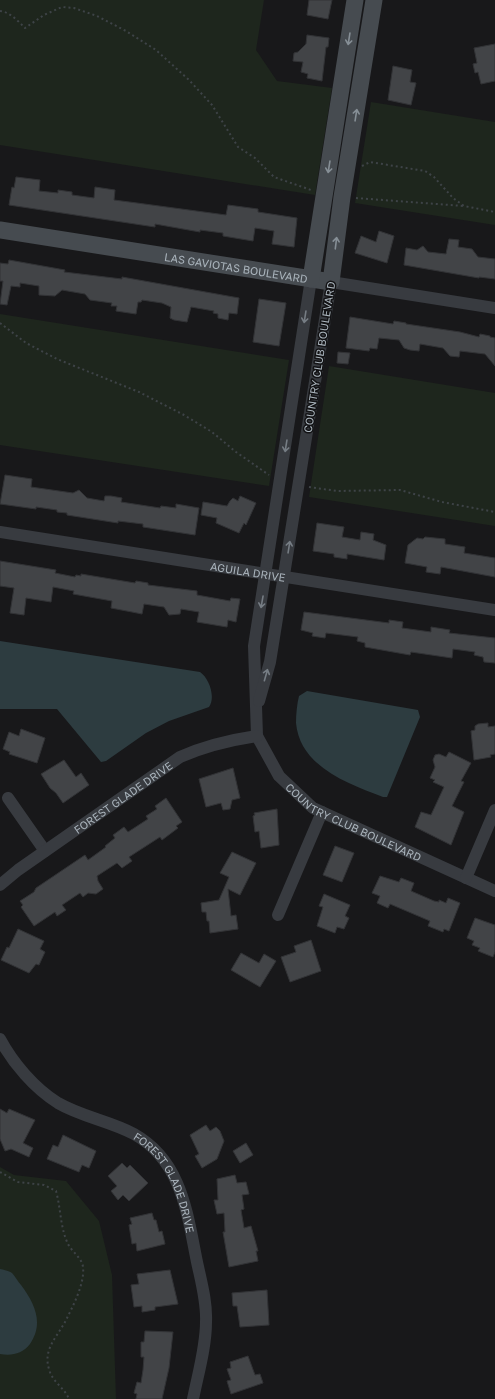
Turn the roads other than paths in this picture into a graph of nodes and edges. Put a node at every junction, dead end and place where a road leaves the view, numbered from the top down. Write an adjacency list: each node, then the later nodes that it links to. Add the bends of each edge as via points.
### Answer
1 (355, 0): 4 (street, COUNTRY CLUB BOULEVARD, one-way to 4)
2 (374, 0): 5 (street, COUNTRY CLUB BOULEVARD, one-way to 2)
3 (0, 230): 4 (street, LAS GAVIOTAS BOULEVARD)
4 (311, 279): 5 (street, LAS GAVIOTAS BOULEVARD); 8 (street, COUNTRY CLUB BOULEVARD, one-way to 8)
5 (331, 282): 6 (street, LAS GAVIOTAS BOULEVARD); 9 (street, COUNTRY CLUB BOULEVARD, one-way to 5)
6 (495, 308)
7 (0, 532): 8 (street, AGUILA DRIVE)
8 (266, 574): 9 (street, AGUILA DRIVE); 11 (street, COUNTRY CLUB BOULEVARD, one-way to 11, via 253,658)
9 (284, 577): 10 (street, AGUILA DRIVE); 11 (street, COUNTRY CLUB BOULEVARD, one-way to 9, via 270,662)
10 (495, 610)
11 (256, 712): 12 (street, COUNTRY CLUB BOULEVARD)
12 (257, 736): 15 (street, COUNTRY CLUB BOULEVARD, via 279,776 313,808); 16 (street, FOREST GLADE DRIVE, via 204,747 180,757)
13 (8, 798): 16 (street)
14 (495, 810): 17 (street)
15 (322, 812): 17 (street, COUNTRY CLUB BOULEVARD); 20 (street)
16 (45, 851): 18 (street, FOREST GLADE DRIVE)
17 (466, 878): 19 (street, COUNTRY CLUB BOULEVARD)
18 (0, 885)
19 (495, 891)
20 (278, 915)
21 (2, 1046): 22 (street, FOREST GLADE DRIVE, via 20,1068 58,1103 134,1134 153,1148 174,1178 184,1199 205,1303 206,1322)
22 (193, 1399)

